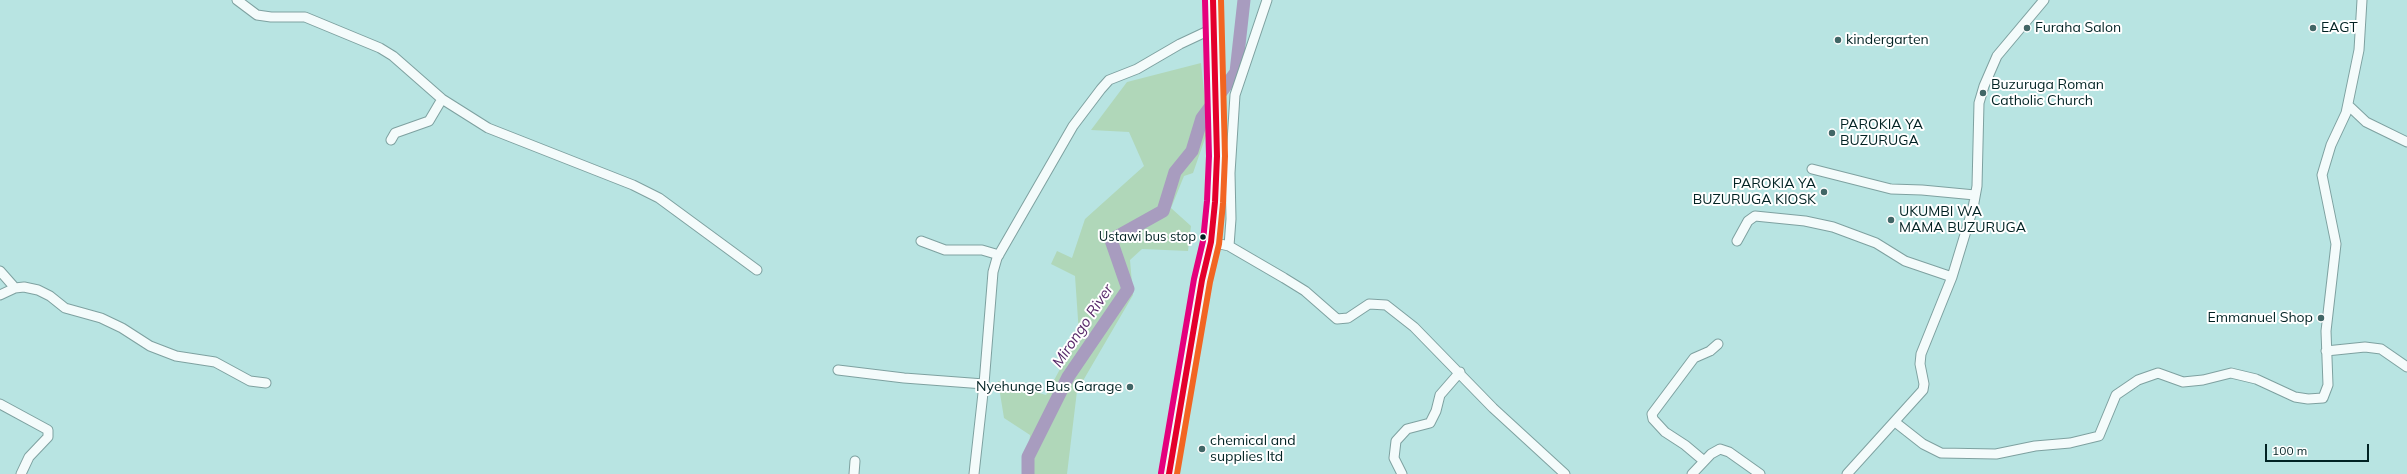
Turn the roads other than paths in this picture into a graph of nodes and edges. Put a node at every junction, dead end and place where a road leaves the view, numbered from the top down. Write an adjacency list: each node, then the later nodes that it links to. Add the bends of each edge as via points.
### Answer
1 (237, 0): 7 (street, via 257,15 305,17 380,48 393,56)
2 (1213, 0): 6 (highway)
3 (1267, 0): 16 (street, via 1235,95)
4 (2044, 0): 12 (street, via 1996,56 1987,75 1979,103)
5 (2362, 0): 8 (street, via 2359,50)
6 (1212, 29): 15 (highway, via 1216,116 1215,202); 17 (street, via 1137,69 1109,80 1073,126)
7 (442, 99): 9 (street, via 429,120 395,133); 18 (street, via 488,128 596,173 633,185 659,198)
8 (2348, 105): 10 (street, via 2366,122); 24 (street, via 2322,175 2336,244 2329,296)
9 (391, 140)
10 (2407, 142)
11 (1812, 169): 12 (street, via 1891,189)
12 (1975, 195): 20 (street)
13 (921, 241): 17 (street, via 946,250 982,250)
14 (1738, 241): 20 (street, via 1748,220 1755,216 1805,220 1876,243 1906,260)
15 (1211, 242): 16 (street); 37 (highway, via 1202,280)
16 (1229, 246): 27 (street, via 1305,292 1337,318 1348,318 1370,304 1386,305 1414,327)
17 (999, 254): 29 (street, via 993,272)
18 (757, 270)
19 (0, 271): 21 (street)
20 (1952, 277): 31 (street, via 1921,354 1923,390)
21 (15, 288): 22 (street); 28 (street, via 38,290 65,308 102,318 150,346 176,356 215,362 250,381)
22 (0, 295)
23 (1718, 344): 33 (street, via 1710,351 1694,358 1652,414 1653,420 1665,432)
24 (2326, 351): 25 (street, via 2365,347 2381,349); 31 (street, via 2328,385 2325,395 2320,399 2295,397 2256,379 2231,373 2183,382 2158,373 2138,380 2116,395 2099,436 2070,443 2035,446 1996,454 1941,453)
25 (2407, 367)
26 (838, 370): 29 (street)
27 (1460, 372): 38 (street, via 1440,395 1430,423 1407,429 1396,441 1394,458); 39 (street, via 1508,423)
28 (266, 383)
29 (984, 384): 36 (street)
30 (0, 404): 34 (street, via 48,430 48,436 29,457)
31 (1894, 422): 42 (street)
32 (855, 461): 35 (street)
33 (1704, 461): 40 (street); 41 (street, via 1715,451 1725,450)
34 (21, 474)
35 (854, 474)
36 (974, 474)
37 (1169, 474)
38 (1402, 474)
39 (1565, 474)
40 (1692, 474)
41 (1760, 474)
42 (1847, 474)

